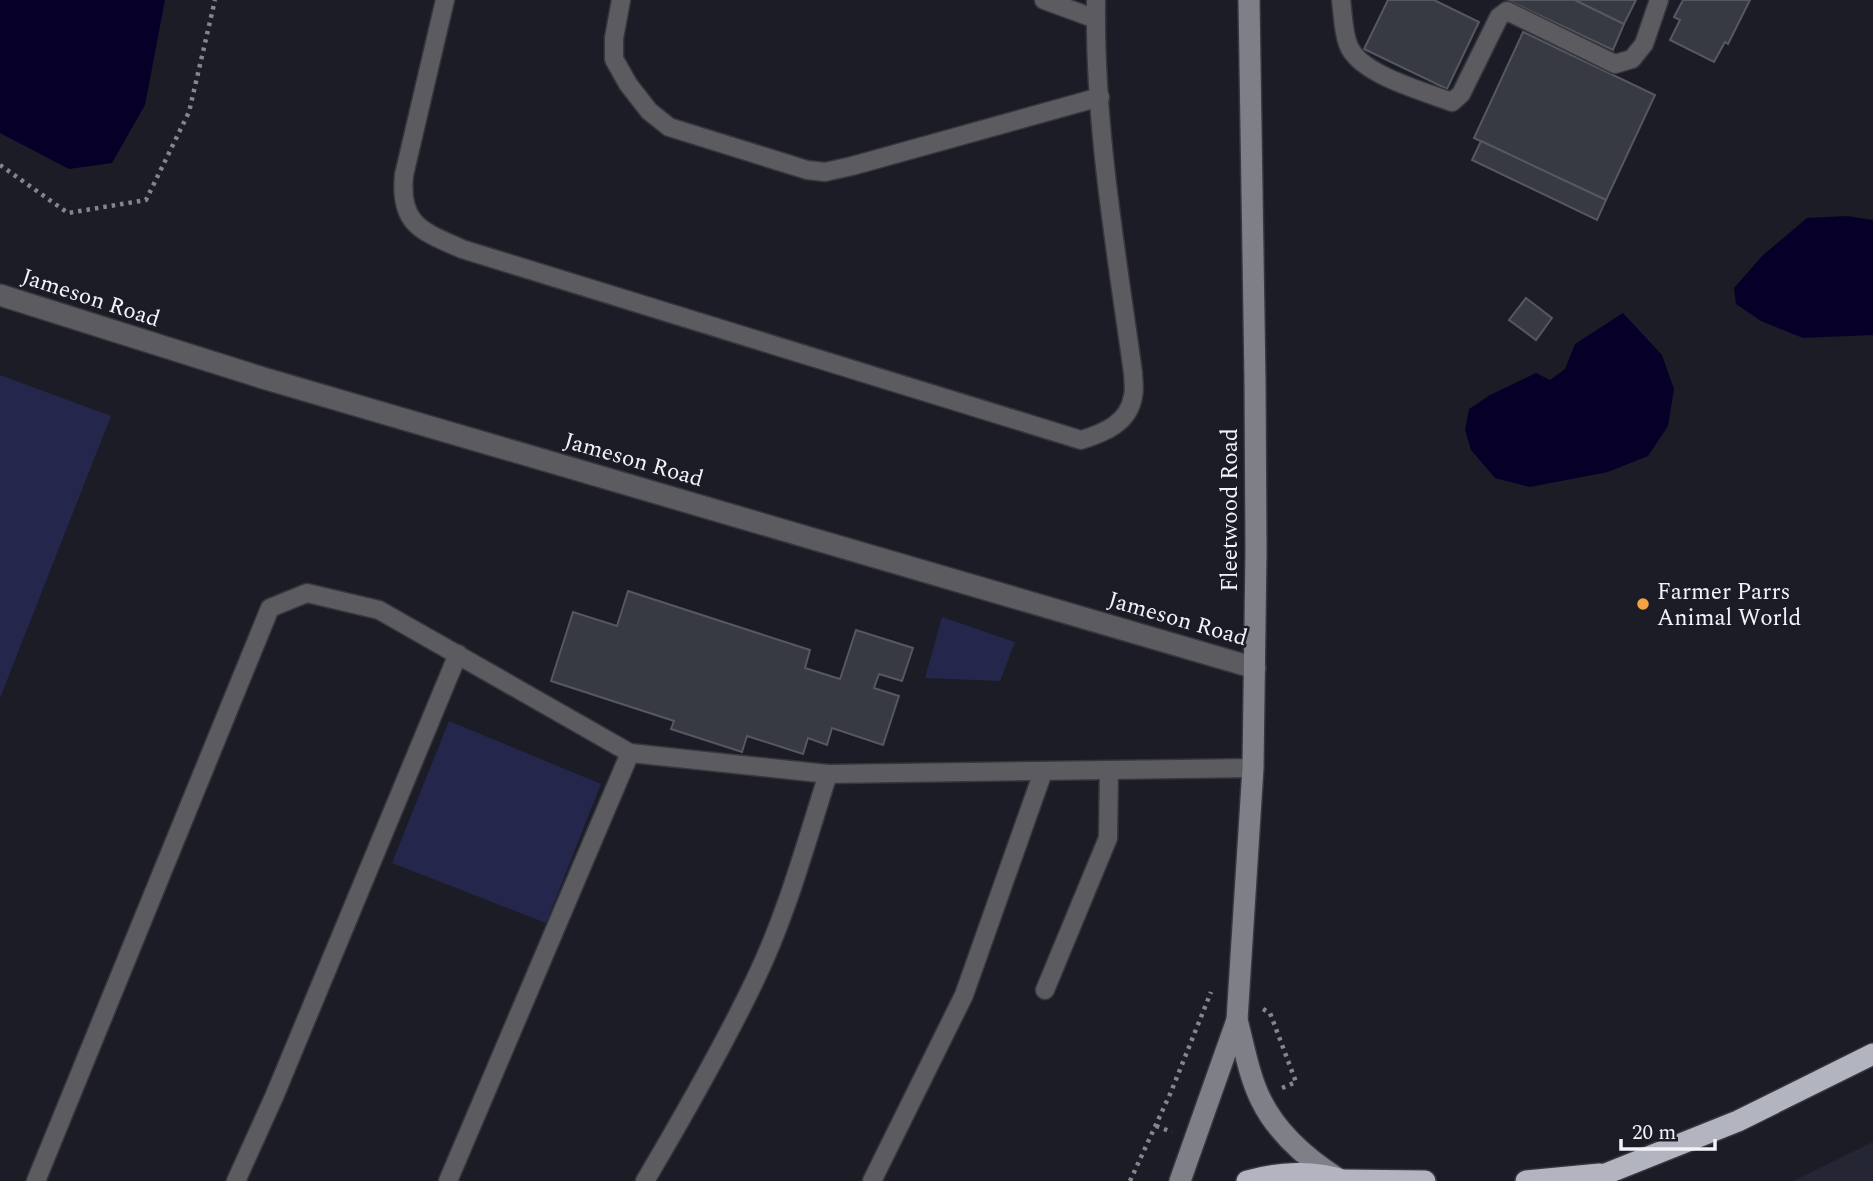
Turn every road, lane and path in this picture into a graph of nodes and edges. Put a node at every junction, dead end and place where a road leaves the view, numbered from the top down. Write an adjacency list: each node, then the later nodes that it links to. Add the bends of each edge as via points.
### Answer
1 (215, 0): 11 (path, via 189,112 146,200 68,213)
2 (445, 0): 10 (lane, via 402,196 410,216 425,233 462,249 1081,440 1105,433 1123,418 1133,397)
3 (621, 0): 10 (lane, via 614,59 649,111 669,127 807,170 825,172 852,166)
4 (1044, 0): 9 (lane)
5 (1096, 0): 9 (lane)
6 (1249, 0): 14 (main road, Fleetwood Road)
7 (1341, 0): 8 (lane, via 1348,44 1357,60 1452,102 1461,94 1499,17 1507,11 1615,64 1632,59 1644,44)
8 (1659, 0)
9 (1096, 19): 10 (lane)
10 (1100, 97)
11 (0, 165)
12 (0, 295): 14 (street, Jameson Road, via 263,378)
13 (458, 654): 15 (lane); 28 (lane, via 379,610 307,593 270,608); 29 (lane)
14 (1255, 668): 16 (main road, Fleetwood Road)
15 (630, 753): 19 (lane); 30 (lane)
16 (1252, 768): 17 (lane); 20 (main road, Fleetwood Road)
17 (1109, 770): 18 (lane); 21 (lane, via 1108,838)
18 (1044, 772): 19 (lane); 32 (lane, via 964,995)
19 (828, 774): 31 (lane, via 786,905 756,979)
20 (1241, 959): 22 (main road, Fleetwood Road); 33 (path, via 1219,974)
21 (1045, 990)
22 (1239, 997): 23 (main road, Fleetwood Road); 25 (path, via 1270,1013)
23 (1237, 1020): 27 (main road, Fleetwood Road, via 1259,1098 1270,1115 1299,1150); 34 (main road, Fleetwood Road)
24 (1873, 1054): 26 (highway, via 1738,1121)
25 (1296, 1082)
26 (1595, 1177): 37 (highway)
27 (1341, 1180): 35 (highway, via 1302,1174); 36 (highway)
28 (36, 1181)
29 (236, 1181)
30 (448, 1181)
31 (645, 1181)
32 (872, 1181)
33 (1130, 1181)
34 (1180, 1181)
35 (1247, 1181)
36 (1425, 1181)
37 (1526, 1181)

